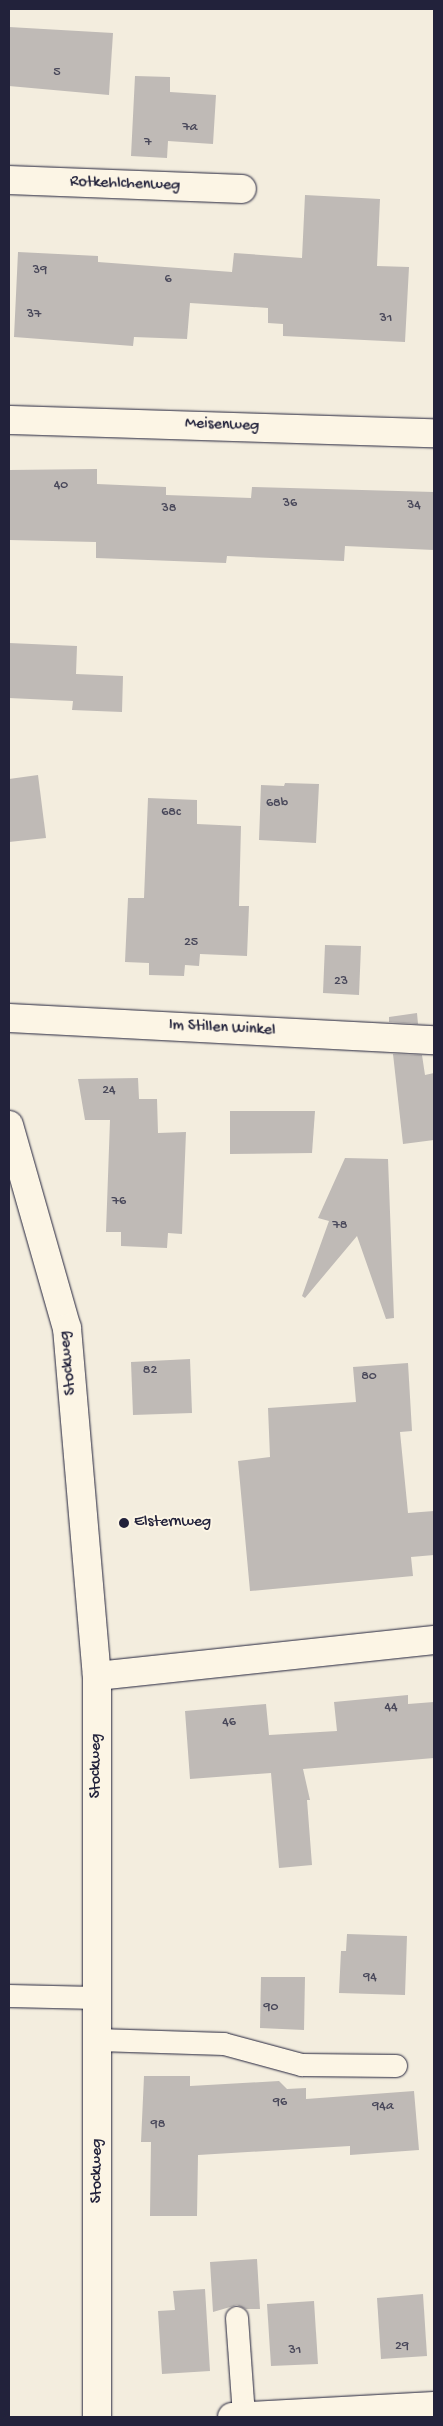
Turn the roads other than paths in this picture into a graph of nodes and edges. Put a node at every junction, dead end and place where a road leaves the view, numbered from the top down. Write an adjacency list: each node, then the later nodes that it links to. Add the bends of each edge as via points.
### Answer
1 (9, 180): 2 (street, Rotkehlchenweg)
2 (242, 189)
3 (9, 420): 4 (street, Meisenweg)
4 (434, 433)
5 (9, 1018): 6 (street, Im Stillen Winkel)
6 (434, 1040)
7 (9, 1125): 9 (street, Stockweg, via 67,1328)
8 (434, 1640): 9 (street)
9 (97, 1676): 11 (street, Stockweg)
10 (9, 1996): 11 (lane)
11 (97, 1998): 12 (street, Stockweg)
12 (98, 2040): 13 (lane, via 224,2044 302,2066); 16 (street, Stockweg)
13 (396, 2066)
14 (237, 2318): 17 (lane)
15 (434, 2406): 17 (street)
16 (97, 2417)
17 (238, 2417)

